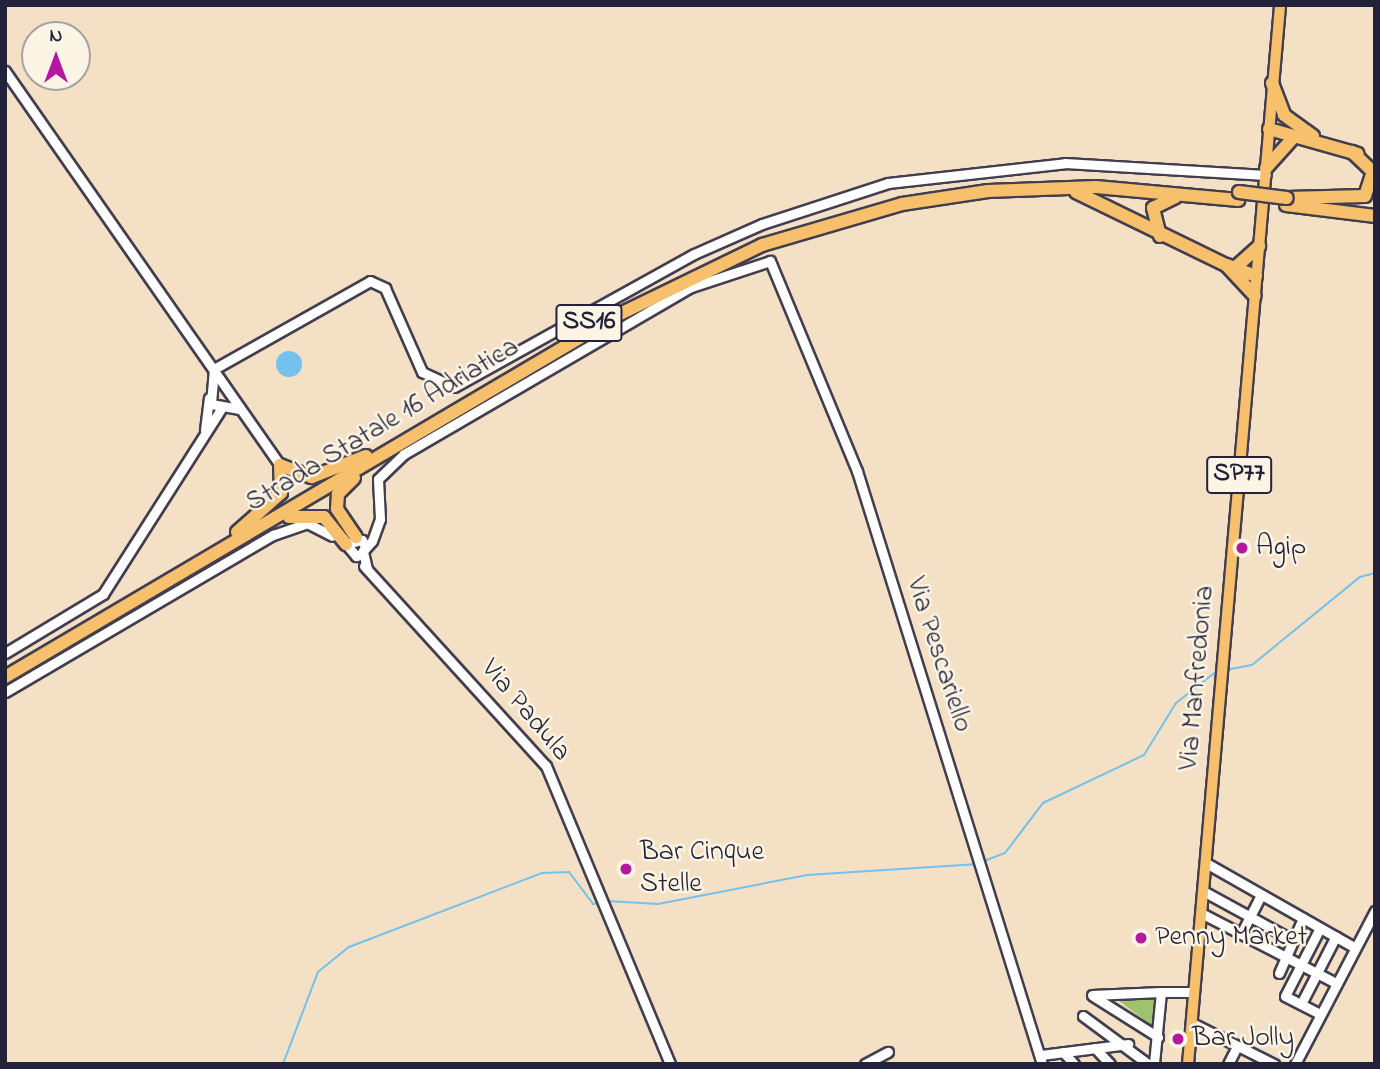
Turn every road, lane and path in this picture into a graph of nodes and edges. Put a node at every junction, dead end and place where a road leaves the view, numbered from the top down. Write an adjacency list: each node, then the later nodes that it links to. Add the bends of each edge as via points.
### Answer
1 (1280, 5): 3 (main road, SP77)
2 (5, 71): 20 (street)
3 (1272, 83): 4 (main road, SP77); 5 (highway, via 1284,115)
4 (1269, 128): 5 (highway); 8 (main road, SP77)
5 (1299, 135): 6 (highway); 8 (highway)
6 (1352, 152): 7 (highway); 12 (highway, via 1373,172 1364,197)
7 (1375, 161)
8 (1266, 171): 16 (main road, SP77); 20 (street, via 1065,163 888,183 707,248 454,387 422,372 385,288 370,281)
9 (1037, 188): 10 (highway, Strada Statale 16 Adriatica / SS16); 15 (highway, via 1100,200); 24 (highway, Strada Statale 16 Adriatica / SS16, via 902,204 762,245 620,314)
10 (1205, 195): 11 (highway, Strada Statale 16 Adriatica / SS16); 15 (highway, via 1159,200 1151,218)
11 (1239, 196): 12 (highway, Strada Statale 16 Adriatica / SS16, bridge); 24 (highway, Strada Statale 16 Adriatica / SS16, via 1155,182 1036,180 901,196 829,215 694,266)
12 (1287, 202): 13 (highway, Strada Statale 16 Adriatica / SS16); 14 (highway, Strada Statale 16 Adriatica / SS16)
13 (1375, 209)
14 (1375, 216)
15 (1164, 240): 17 (highway)
16 (1259, 246): 17 (highway); 18 (main road, SP77)
17 (1234, 270): 18 (highway); 19 (highway)
18 (1256, 276): 19 (main road, SP77)
19 (1255, 296): 35 (main road, Via Manfredonia / SP77)
20 (214, 369): 21 (street); 22 (street)
21 (211, 393): 22 (street); 22 (street); 23 (street)
22 (228, 400): 23 (street); 25 (street, via 242,410)
23 (205, 434): 31 (street, via 103,594)
24 (368, 459): 25 (highway, via 312,477); 27 (highway, Strada Statale 16 Adriatica / SS16); 28 (highway, via 336,502)
25 (280, 465): 27 (highway, via 281,493)
26 (378, 531): 28 (street); 29 (street); 64 (street, Via Pescariello, via 377,479 404,454 691,287 761,261 776,265 857,471)
27 (239, 535): 28 (highway, via 311,513 337,528); 32 (highway, Strada Statale 16 Adriatica / SS16); 33 (highway, Strada Statale 16 Adriatica / SS16)
28 (349, 544): 29 (street, Via Padula); 29 (street); 30 (street, Via Padula); 34 (street, Via Padula, via 307,523 272,535)
29 (363, 551): 30 (street, Via Padula)
30 (367, 569): 66 (street, Via Padula, via 542,760)
31 (5, 653)
32 (5, 667)
33 (5, 677)
34 (5, 692)
35 (1206, 863): 36 (main road, Via Manfredonia / SP77); 37 (street)
36 (1203, 891): 39 (main road, Via Manfredonia / SP77); 40 (street)
37 (1261, 895): 40 (street); 41 (street)
38 (1375, 911): 46 (street)
39 (1201, 913): 43 (street); 53 (main road, Via Manfredonia / SP77)
40 (1250, 917): 43 (street); 45 (street)
41 (1303, 918): 42 (street); 45 (street)
42 (1320, 928): 44 (street); 48 (street)
43 (1241, 934): 47 (street)
44 (1336, 936): 46 (street); 50 (street)
45 (1293, 940): 47 (street)
46 (1354, 947): 51 (street)
47 (1286, 957): 48 (street); 49 (street)
48 (1301, 965): 50 (street); 54 (street, via 1285,996)
49 (1279, 973)
50 (1317, 973): 51 (street); 54 (street)
51 (1336, 983): 55 (street)
52 (1161, 992): 53 (street); 58 (street); 58 (street, via 1092,995)
53 (1194, 992): 57 (main road, Via Manfredonia / SP77)
54 (1301, 1004): 55 (street)
55 (1320, 1014): 75 (street)
56 (1083, 1016): 59 (street)
57 (1192, 1023): 60 (street); 72 (main road, Via Manfredonia / SP77)
58 (1158, 1037): 71 (street)
59 (1128, 1044): 61 (street); 70 (street)
60 (1237, 1046): 65 (street); 73 (street)
61 (1095, 1048): 63 (street); 69 (street)
62 (887, 1052): 67 (street)
63 (1063, 1052): 64 (street); 68 (street)
64 (1042, 1059)
65 (1258, 1060): 74 (street)
66 (670, 1064)
67 (865, 1064)
68 (1074, 1064)
69 (1110, 1064)
70 (1148, 1064)
71 (1154, 1064)
72 (1188, 1064)
73 (1228, 1064)
74 (1274, 1064)
75 (1295, 1064)

